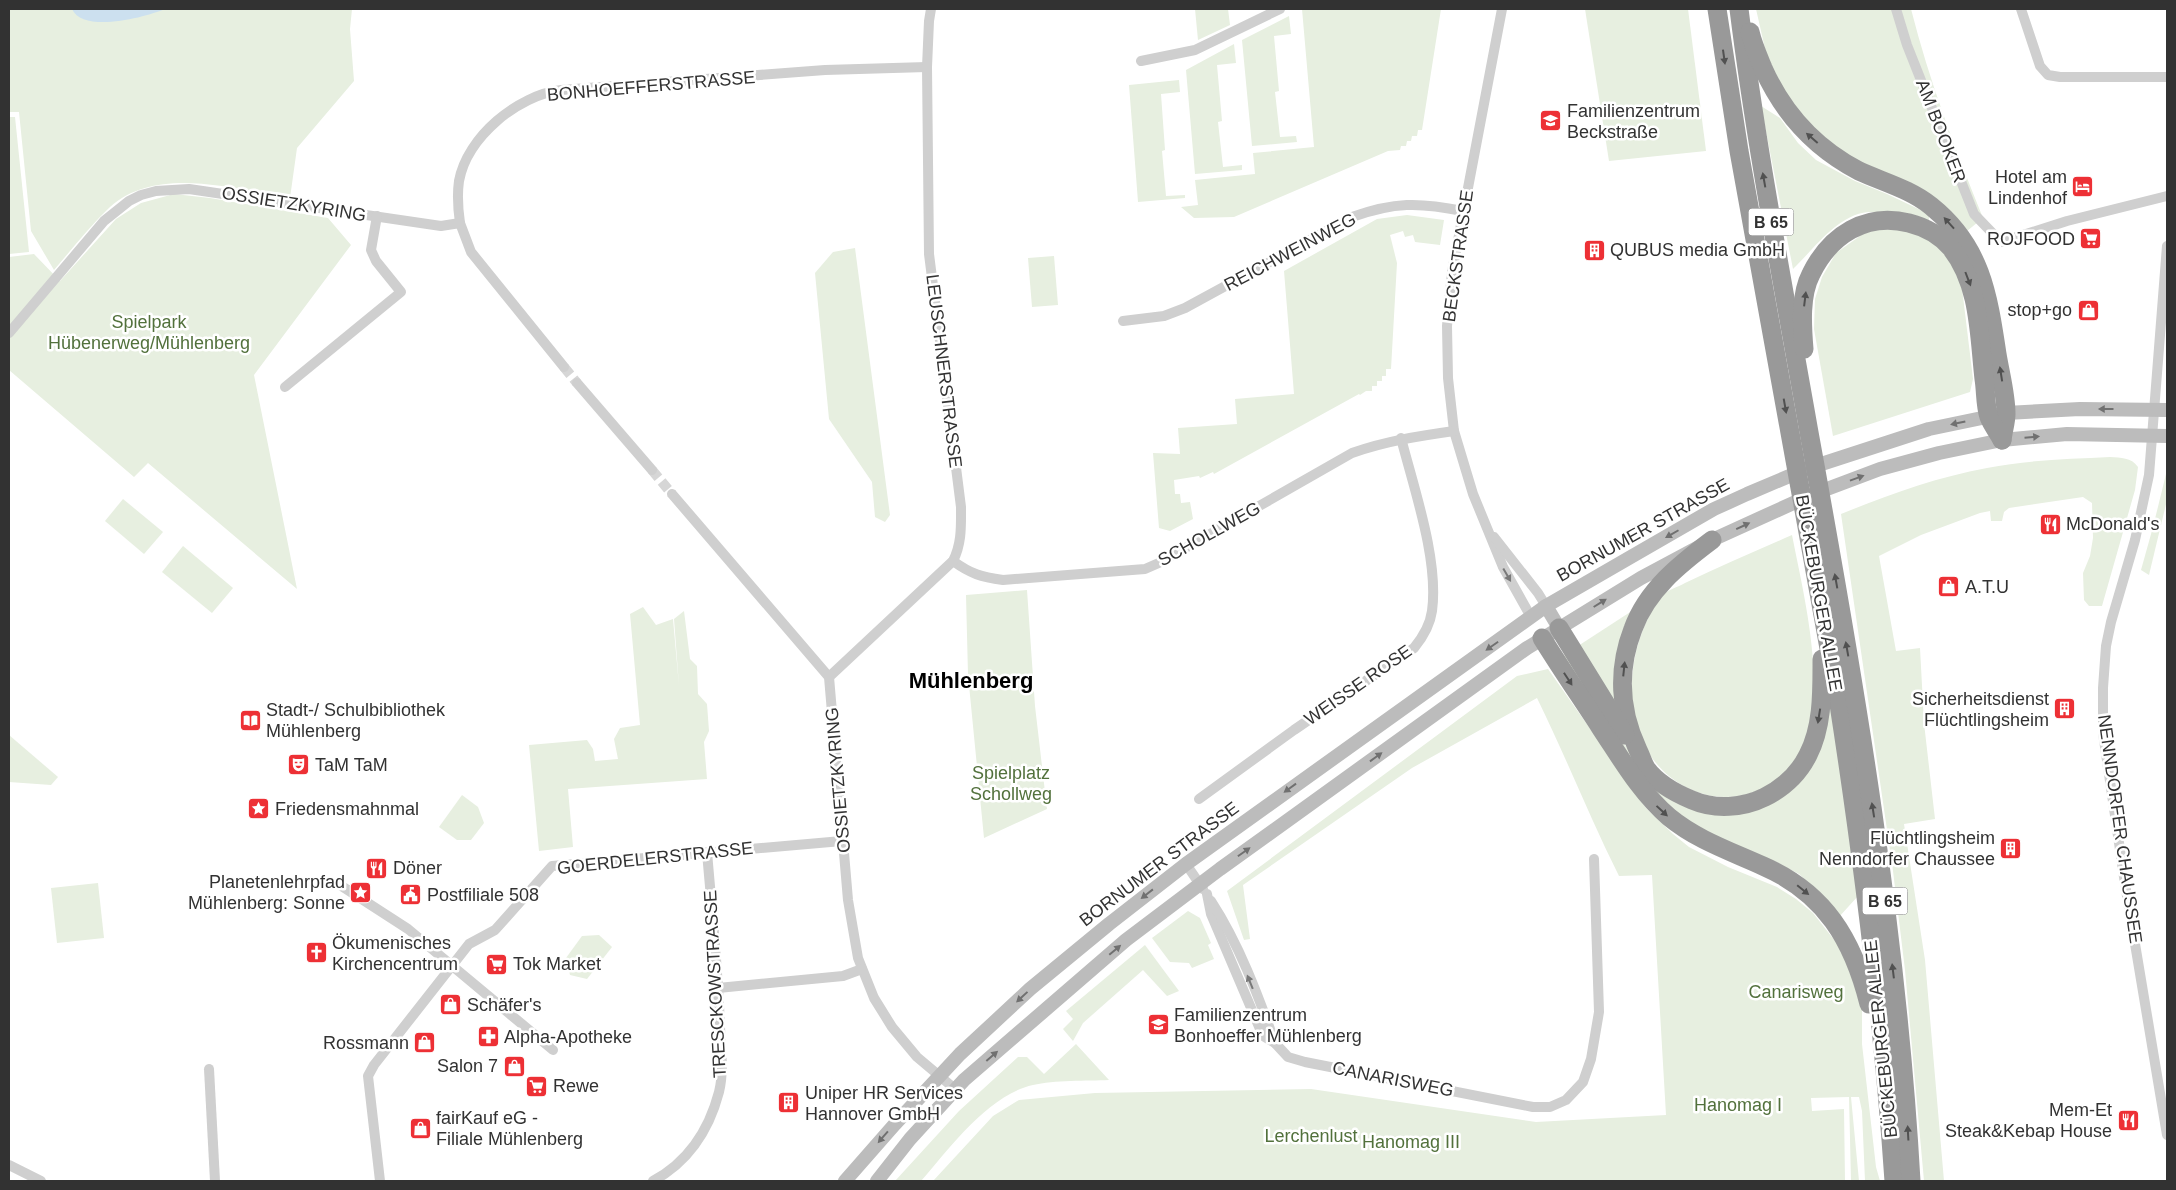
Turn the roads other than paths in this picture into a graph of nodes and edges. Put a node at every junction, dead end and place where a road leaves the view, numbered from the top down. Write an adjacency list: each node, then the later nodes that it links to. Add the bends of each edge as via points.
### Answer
1 (931, 9): 10 (street, LEUSCHNERSTRASSE)
2 (1280, 9): 9 (street, via 1195,50)
3 (1502, 9): 13 (street, BECKSTRASSE)
4 (1717, 9): 34 (highway, BÜCKEBURGER ALLEE / B 65, one-way to 34)
5 (1739, 9): 25 (highway, BÜCKEBURGER ALLEE / B 65, one-way to 5, via 1758,148)
6 (1746, 9): 23 (highway, one-way to 6, via 1986,289 1960,236 1929,204 1839,158 1799,127 1769,81 1752,42)
7 (1896, 9): 12 (street, AM BOOKER, via 1907,45 1974,214 2001,242 2067,221)
8 (2022, 9): 11 (street, via 2040,66 2048,75)
9 (1141, 61)
10 (927, 67): 15 (street, BONHOEFFERSTRASSE, via 825,70 561,90 530,98 492,126 465,161 457,201); 35 (street, LEUSCHNERSTRASSE, via 929,254 961,507 959,550)
11 (2167, 78)
12 (2167, 196)
13 (1463, 210): 17 (street, REICHWEINWEG, via 1410,204 1373,210 1352,217 1185,308 1164,316); 24 (street, BECKSTRASSE, via 1447,326)
14 (377, 216): 15 (street, OSSIETZKYRING, via 441,226); 18 (street, OSSIETZKYRING, via 189,188 156,190 129,201 104,221); 21 (street, via 371,250 401,292)
15 (460, 223): 19 (street, via 470,252)
16 (2167, 246): 22 (street, NENNDORFER CHAUSSEE)
17 (1122, 321)
18 (9, 334)
19 (564, 367)
20 (577, 383): 30 (street)
21 (286, 387)
22 (2161, 410): 23 (main road, BORNUMER STRASSE, one-way to 23, via 2080,409); 26 (street, NENNDORFER CHAUSSEE)
23 (1998, 415): 25 (highway, one-way to 23, via 1802,330 1804,296 1810,275 1835,240 1847,231 1875,220 1902,221 1927,229 1950,247 1959,260 1974,299); 29 (highway); 36 (main road, BORNUMER STRASSE, one-way to 36, via 1929,429 1873,446 1747,494 1714,509)
24 (1454, 431): 28 (street, SCHOLLWEG); 32 (street, BECKSTRASSE, via 1473,494)
25 (1810, 435): 66 (highway, BÜCKEBURGER ALLEE / B 65, one-way to 25, via 1907,1105 1878,845)
26 (2152, 435): 27 (main road); 29 (main road, one-way to 26, via 2067,434); 56 (street, NENNDORFER CHAUSSEE, via 2141,516 2111,622 2102,688 2103,733)
27 (2167, 436)
28 (1401, 438): 35 (street, SCHOLLWEG, via 1352,454 1145,569 1003,580 982,578); 42 (street, WEISSE ROSE, via 1430,564 1432,613 1424,636 1414,648)
29 (2002, 440): 33 (main road, one-way to 29, via 1811,495 1880,469)
30 (652, 470)
31 (672, 494): 40 (street)
32 (1489, 530): 36 (street, BECKSTRASSE); 37 (street, BECKSTRASSE, one-way to 37, via 1503,567)
33 (1712, 540): 38 (main road, one-way to 33); 41 (highway, one-way to 33, via 1624,712 1623,676 1627,647 1633,628 1655,591 1683,562)
34 (1810, 546): 41 (highway, one-way to 41, via 1822,656 1822,698 1815,738 1798,771 1786,784 1755,802 1718,806 1680,796); 65 (highway, BÜCKEBURGER ALLEE / B 65, via 1861,849)
35 (953, 561): 40 (street, LEUSCHNERSTRASSE)
36 (1546, 606): 37 (main road, BORNUMER STRASSE); 38 (main road)
37 (1531, 617): 39 (main road); 46 (main road, BORNUMER STRASSE, one-way to 46)
38 (1559, 628): 39 (main road); 41 (highway)
39 (1542, 638): 48 (main road, one-way to 39); 64 (highway, one-way to 64, via 1654,804 1697,837 1791,881 1828,913 1845,938 1863,979 1869,1005 1880,1152)
40 (829, 677): 43 (street, OSSIETZKYRING)
41 (1646, 767)
42 (1200, 799)
43 (842, 840): 44 (street, GOERDELERSTRASSE); 50 (street, OSSIETZKYRING, via 852,928)
44 (707, 852): 49 (street, GOERDELERSTRASSE, via 552,866 495,930 469,944); 51 (street, TRESCKOWSTRASSE)
45 (1594, 860): 48 (street, CANARISWEG, via 1599,1012 1583,1082 1566,1100 1550,1106 1534,1106 1288,1057 1275,1044 1232,937)
46 (1186, 864): 48 (street, CANARISWEG); 54 (main road, BORNUMER STRASSE, one-way to 54, via 1030,989)
47 (340, 885): 49 (street, via 408,929)
48 (1204, 889): 55 (main road, one-way to 48, via 1098,964)
49 (453, 966): 52 (street); 60 (street, via 368,1076)
50 (862, 969): 51 (street, via 843,976); 54 (street, OSSIETZKYRING, via 874,998 892,1027 917,1057)
51 (718, 988): 61 (street, TRESCKOWSTRASSE, via 721,1069 720,1090 714,1109 691,1151 678,1165)
52 (553, 1050)
53 (208, 1069): 59 (street)
54 (941, 1076): 55 (street, OSSIETZKYRING); 62 (main road, BORNUMER STRASSE, one-way to 62)
55 (956, 1089): 63 (main road)
56 (2167, 1135)
57 (9, 1165): 58 (street)
58 (41, 1181)
59 (215, 1181)
60 (380, 1181)
61 (654, 1181)
62 (845, 1181)
63 (877, 1181)
64 (1888, 1181)
65 (1894, 1181)
66 (1911, 1181)

